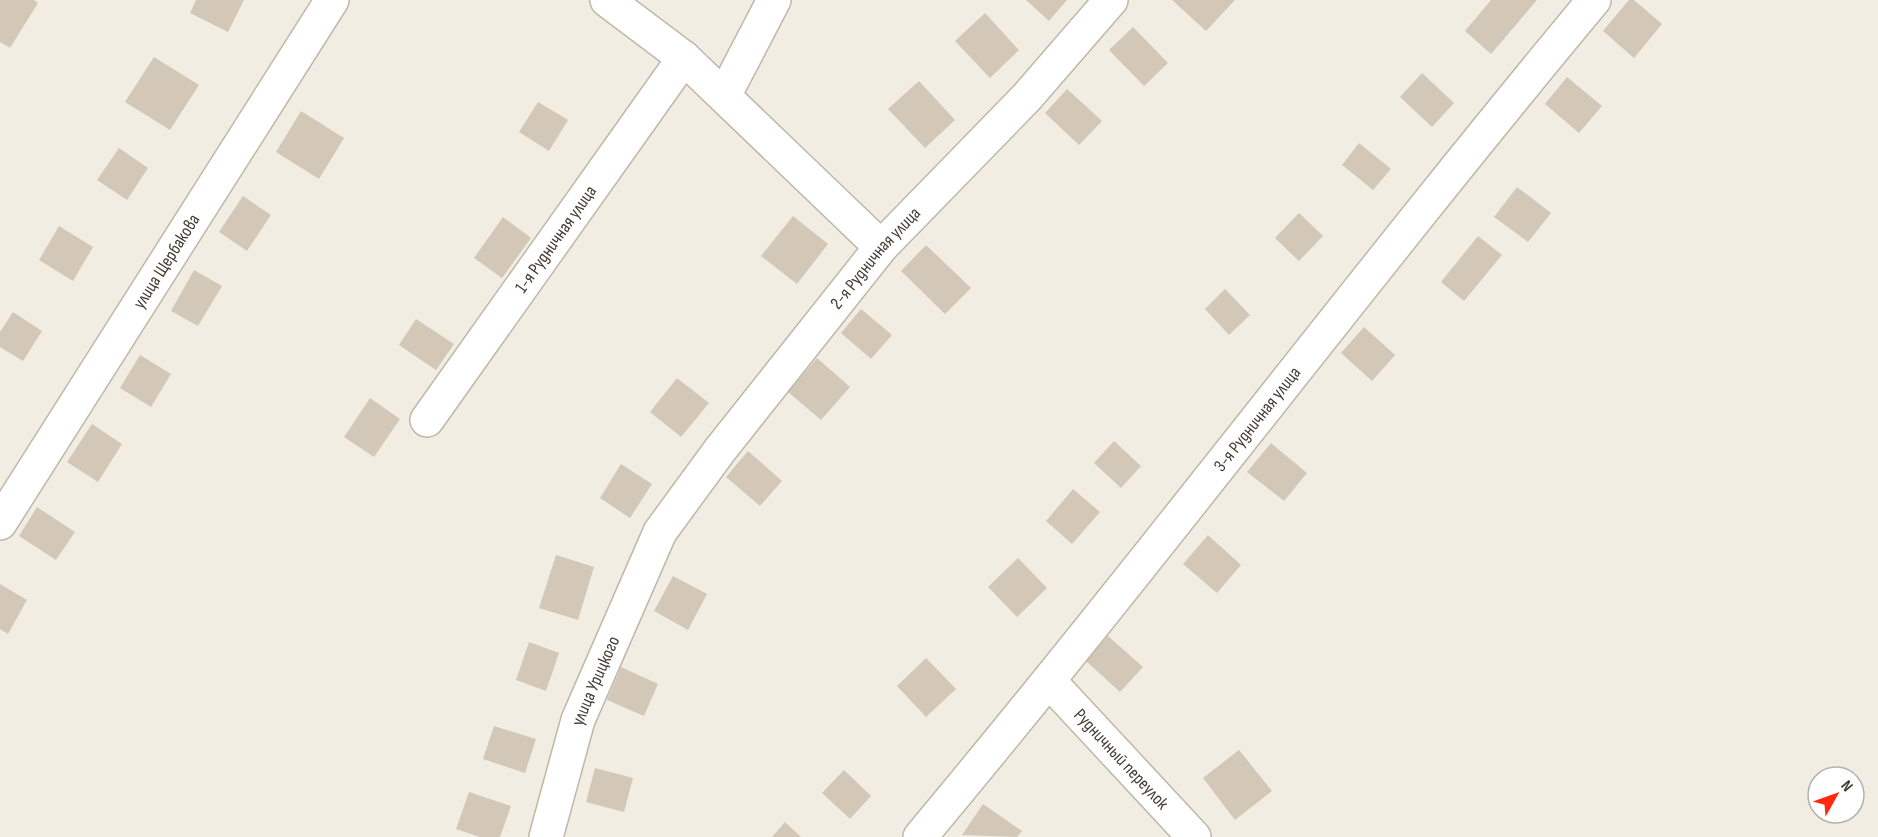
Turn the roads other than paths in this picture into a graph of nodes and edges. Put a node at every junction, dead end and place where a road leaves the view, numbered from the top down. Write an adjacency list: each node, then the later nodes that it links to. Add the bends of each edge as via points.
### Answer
1 (332, 0): 10 (street, улица Щербакова)
2 (607, 0): 6 (street)
3 (774, 0): 7 (street)
4 (1111, 0): 8 (street, 2-я Рудничная улица, via 1028,97)
5 (1594, 0): 12 (street, 3-я Рудничная улица, via 1484,133)
6 (684, 58): 7 (street); 9 (street, 1-я Рудничная улица)
7 (724, 96): 8 (street)
8 (881, 247): 11 (street, 2-я Рудничная улица)
9 (427, 420)
10 (0, 523)
11 (660, 532): 13 (street, улица Урицкого, via 578,720)
12 (1050, 682): 14 (street, 3-я Рудничная улица); 15 (street, Рудничный переулок)
13 (546, 837)
14 (920, 837)
15 (1194, 837)

